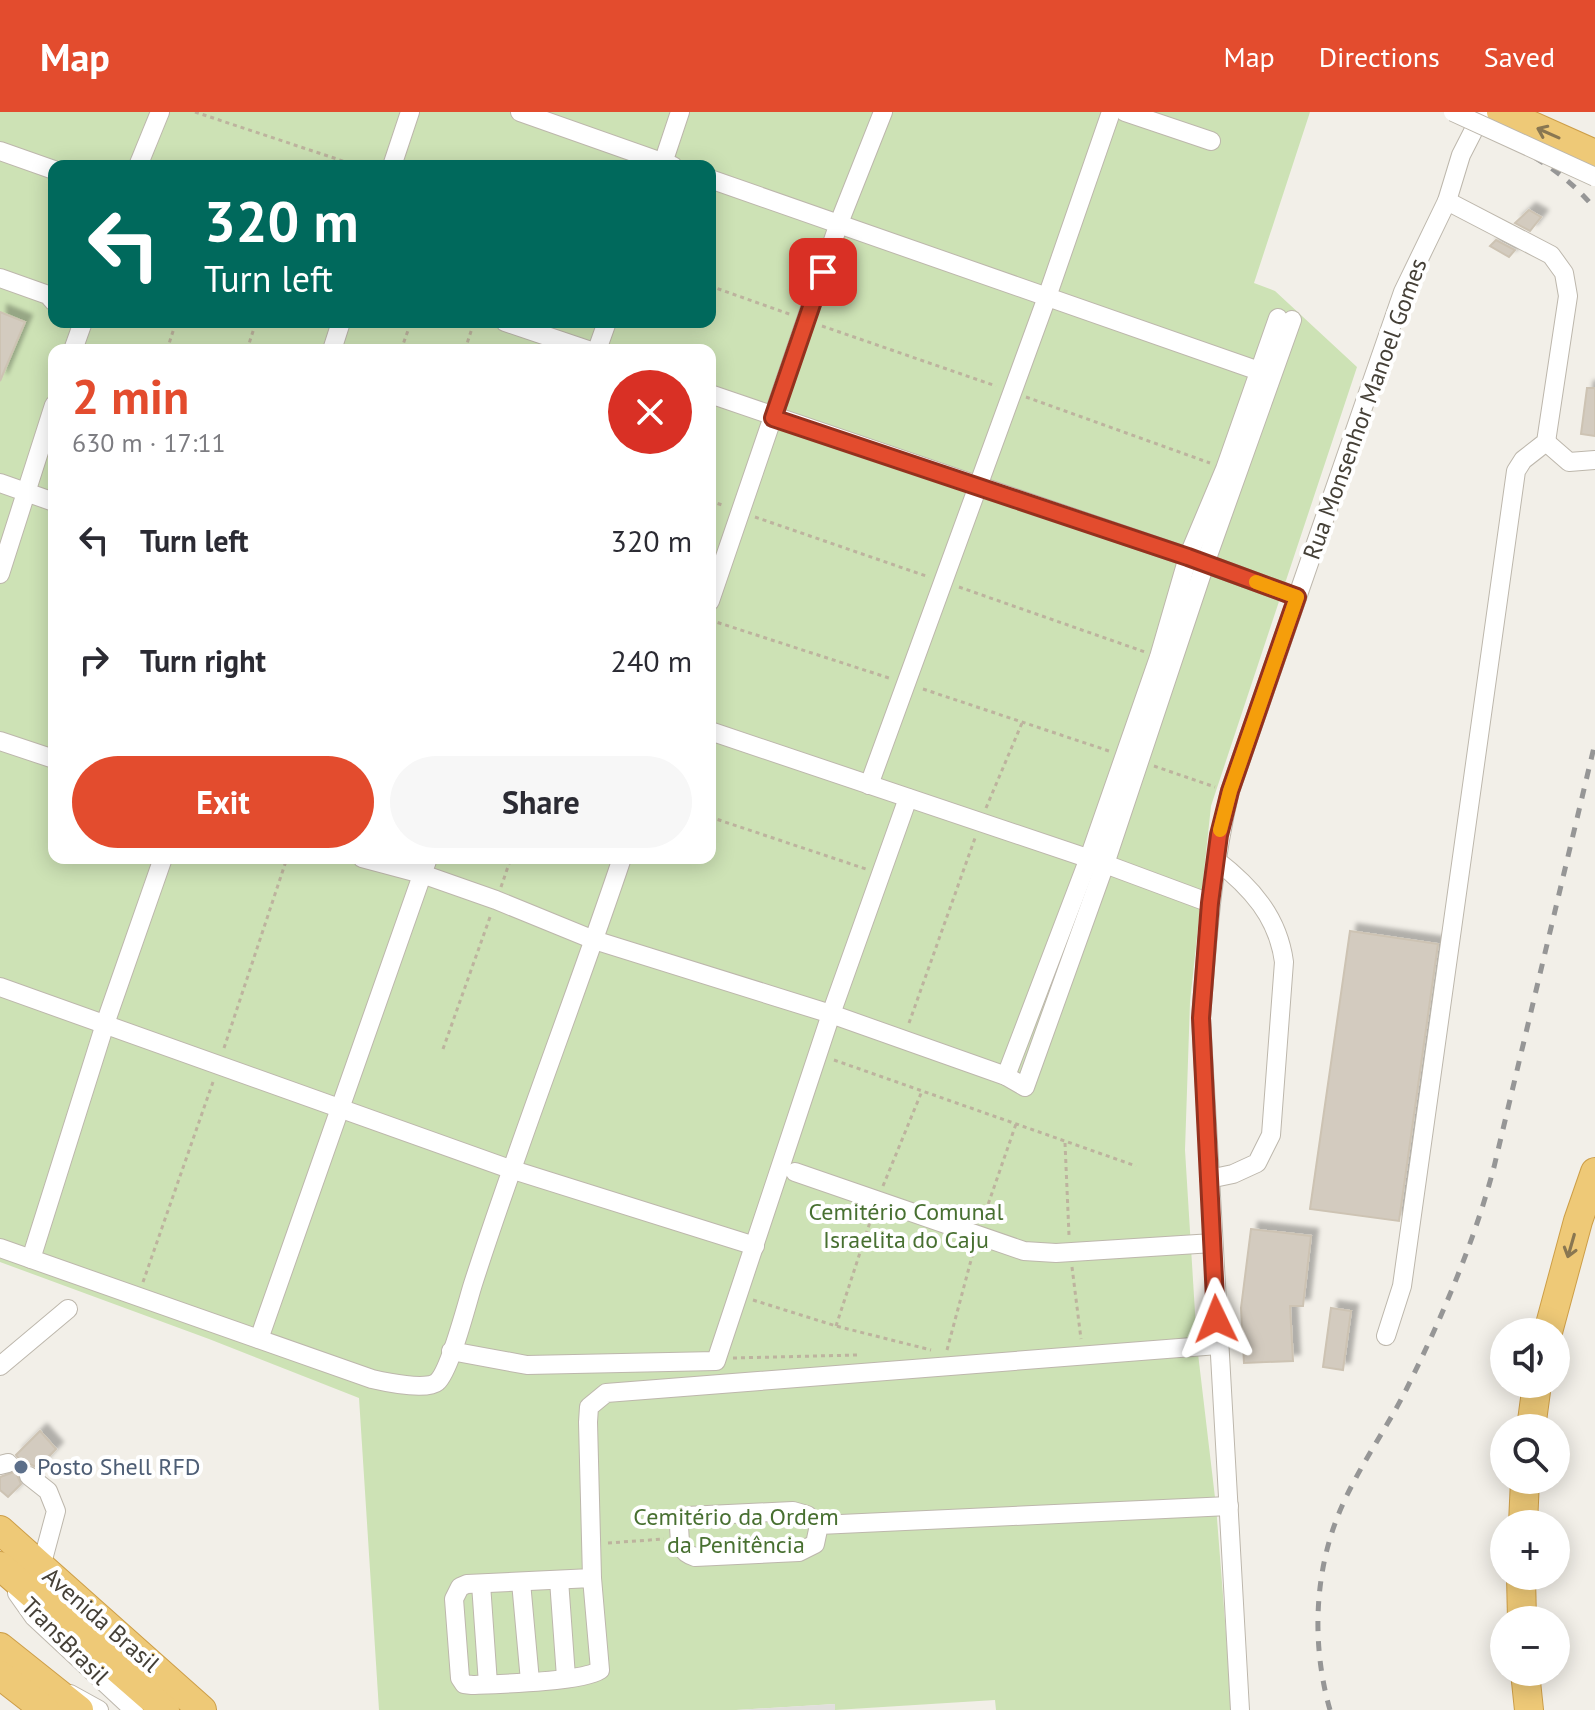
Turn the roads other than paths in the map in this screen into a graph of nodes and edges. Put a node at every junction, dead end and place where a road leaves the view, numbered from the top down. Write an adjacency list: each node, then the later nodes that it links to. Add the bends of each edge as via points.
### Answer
1 (160, 112): 13 (street)
2 (410, 112): 14 (street)
3 (520, 112): 15 (street)
4 (680, 112): 16 (street)
5 (883, 112): 21 (street)
6 (1111, 112): 24 (street)
7 (1125, 112): 10 (street)
8 (1453, 112): 18 (street, bridge)
9 (1483, 114): 12 (highway, one-way to 9); 20 (street, Rua Monsenhor Manoel Gomes, via 1461,155)
10 (1211, 141)
11 (0, 151): 17 (street)
12 (1595, 154)
13 (140, 160)
14 (394, 160)
15 (652, 160)
16 (667, 160)
17 (48, 168)
18 (1595, 177)
19 (716, 181): 21 (street)
20 (1447, 201): 31 (street, via 1542,249 1564,273 1567,309); 40 (street, Rua Monsenhor Manoel Gomes, via 1403,292)
21 (839, 223): 24 (street); 29 (street)
22 (0, 278): 23 (street)
23 (48, 295)
24 (1047, 297): 27 (street); 34 (street)
25 (523, 328): 26 (street)
26 (570, 344)
27 (1259, 371): 37 (street); 37 (street, via 1285,319)
28 (716, 396): 29 (street)
29 (773, 418): 34 (street); 39 (street)
30 (48, 424): 35 (street)
31 (1546, 442): 32 (street, via 1569,462); 67 (street, via 1516,471 1404,1271)
32 (1595, 460)
33 (0, 483): 35 (street)
34 (977, 487): 37 (street); 44 (street)
35 (26, 492): 36 (street); 38 (street)
36 (48, 500)
37 (1196, 560): 40 (street); 47 (street, via 1159,657)
38 (0, 574)
39 (716, 584)
40 (1297, 597): 46 (street, Rua Monsenhor Manoel Gomes, via 1230,791)
41 (716, 733): 44 (street)
42 (0, 741): 43 (street)
43 (48, 757)
44 (869, 785): 45 (street)
45 (908, 798): 47 (street); 54 (street)
46 (1216, 860): 51 (street, Rua Monsenhor Manoel Gomes); 60 (street, via 1257,897 1279,934 1284,962 1271,1135 1257,1163)
47 (1097, 861): 51 (street); 54 (street, via 1006,1076)
48 (161, 864): 55 (street)
49 (620, 864): 52 (street)
50 (425, 866): 52 (street); 56 (street)
51 (1210, 903): 60 (street, Rua Monsenhor Manoel Gomes, via 1201,1018)
52 (594, 940): 54 (street); 57 (street)
53 (0, 987): 55 (street)
54 (831, 1014): 62 (street)
55 (105, 1024): 56 (street); 64 (street)
56 (339, 1106): 57 (street); 68 (street)
57 (510, 1169): 62 (street); 70 (street)
58 (795, 1172): 61 (street, via 1024,1251)
59 (1595, 1172): 66 (highway, one-way to 66)
60 (1209, 1179): 61 (street, Rua Monsenhor Manoel Gomes)
61 (1213, 1243): 69 (street, Rua Monsenhor Manoel Gomes)
62 (755, 1246): 70 (street, via 716,1361 527,1365)
63 (0, 1248): 64 (street)
64 (31, 1259): 68 (street)
65 (68, 1309): 71 (street)
66 (1552, 1318)
67 (1386, 1336)
68 (259, 1339): 70 (street, via 372,1379 410,1385 437,1382)
69 (1218, 1345): 73 (street, Rua Monsenhor Manoel Gomes); 78 (street, via 606,1393 589,1407)
70 (451, 1351)
71 (0, 1366)
72 (29, 1476): 76 (street, via 48,1491 56,1511)
73 (1229, 1506): 74 (street); 94 (street, Rua Monsenhor Manoel Gomes)
74 (819, 1525): 74 (street, via 793,1511 687,1516 680,1521 680,1538 682,1551 695,1557 799,1552 815,1544)
75 (0, 1530): 76 (highway, Avenida Brasil)
76 (41, 1567): 93 (highway, Avenida Brasil)
77 (0, 1568): 91 (street, TransBrasil, via 34,1617); 92 (highway, Avenida Brasil)
78 (592, 1578): 79 (street); 84 (street, via 600,1670)
79 (559, 1580): 80 (street); 84 (street)
80 (521, 1582): 81 (street); 85 (street)
81 (481, 1584): 86 (street); 86 (street, via 455,1592 455,1613 460,1678 464,1684)
82 (0, 1647): 83 (highway)
83 (13, 1672): 88 (highway); 89 (highway); 90 (street, TransBrasil)
84 (566, 1677): 85 (street)
85 (530, 1681): 86 (street)
86 (488, 1684)
87 (1526, 1686): 95 (highway)
88 (45, 1710)
89 (79, 1710)
90 (99, 1710)
91 (134, 1710)
92 (165, 1710)
93 (202, 1710)
94 (1240, 1710)
95 (1529, 1710)

